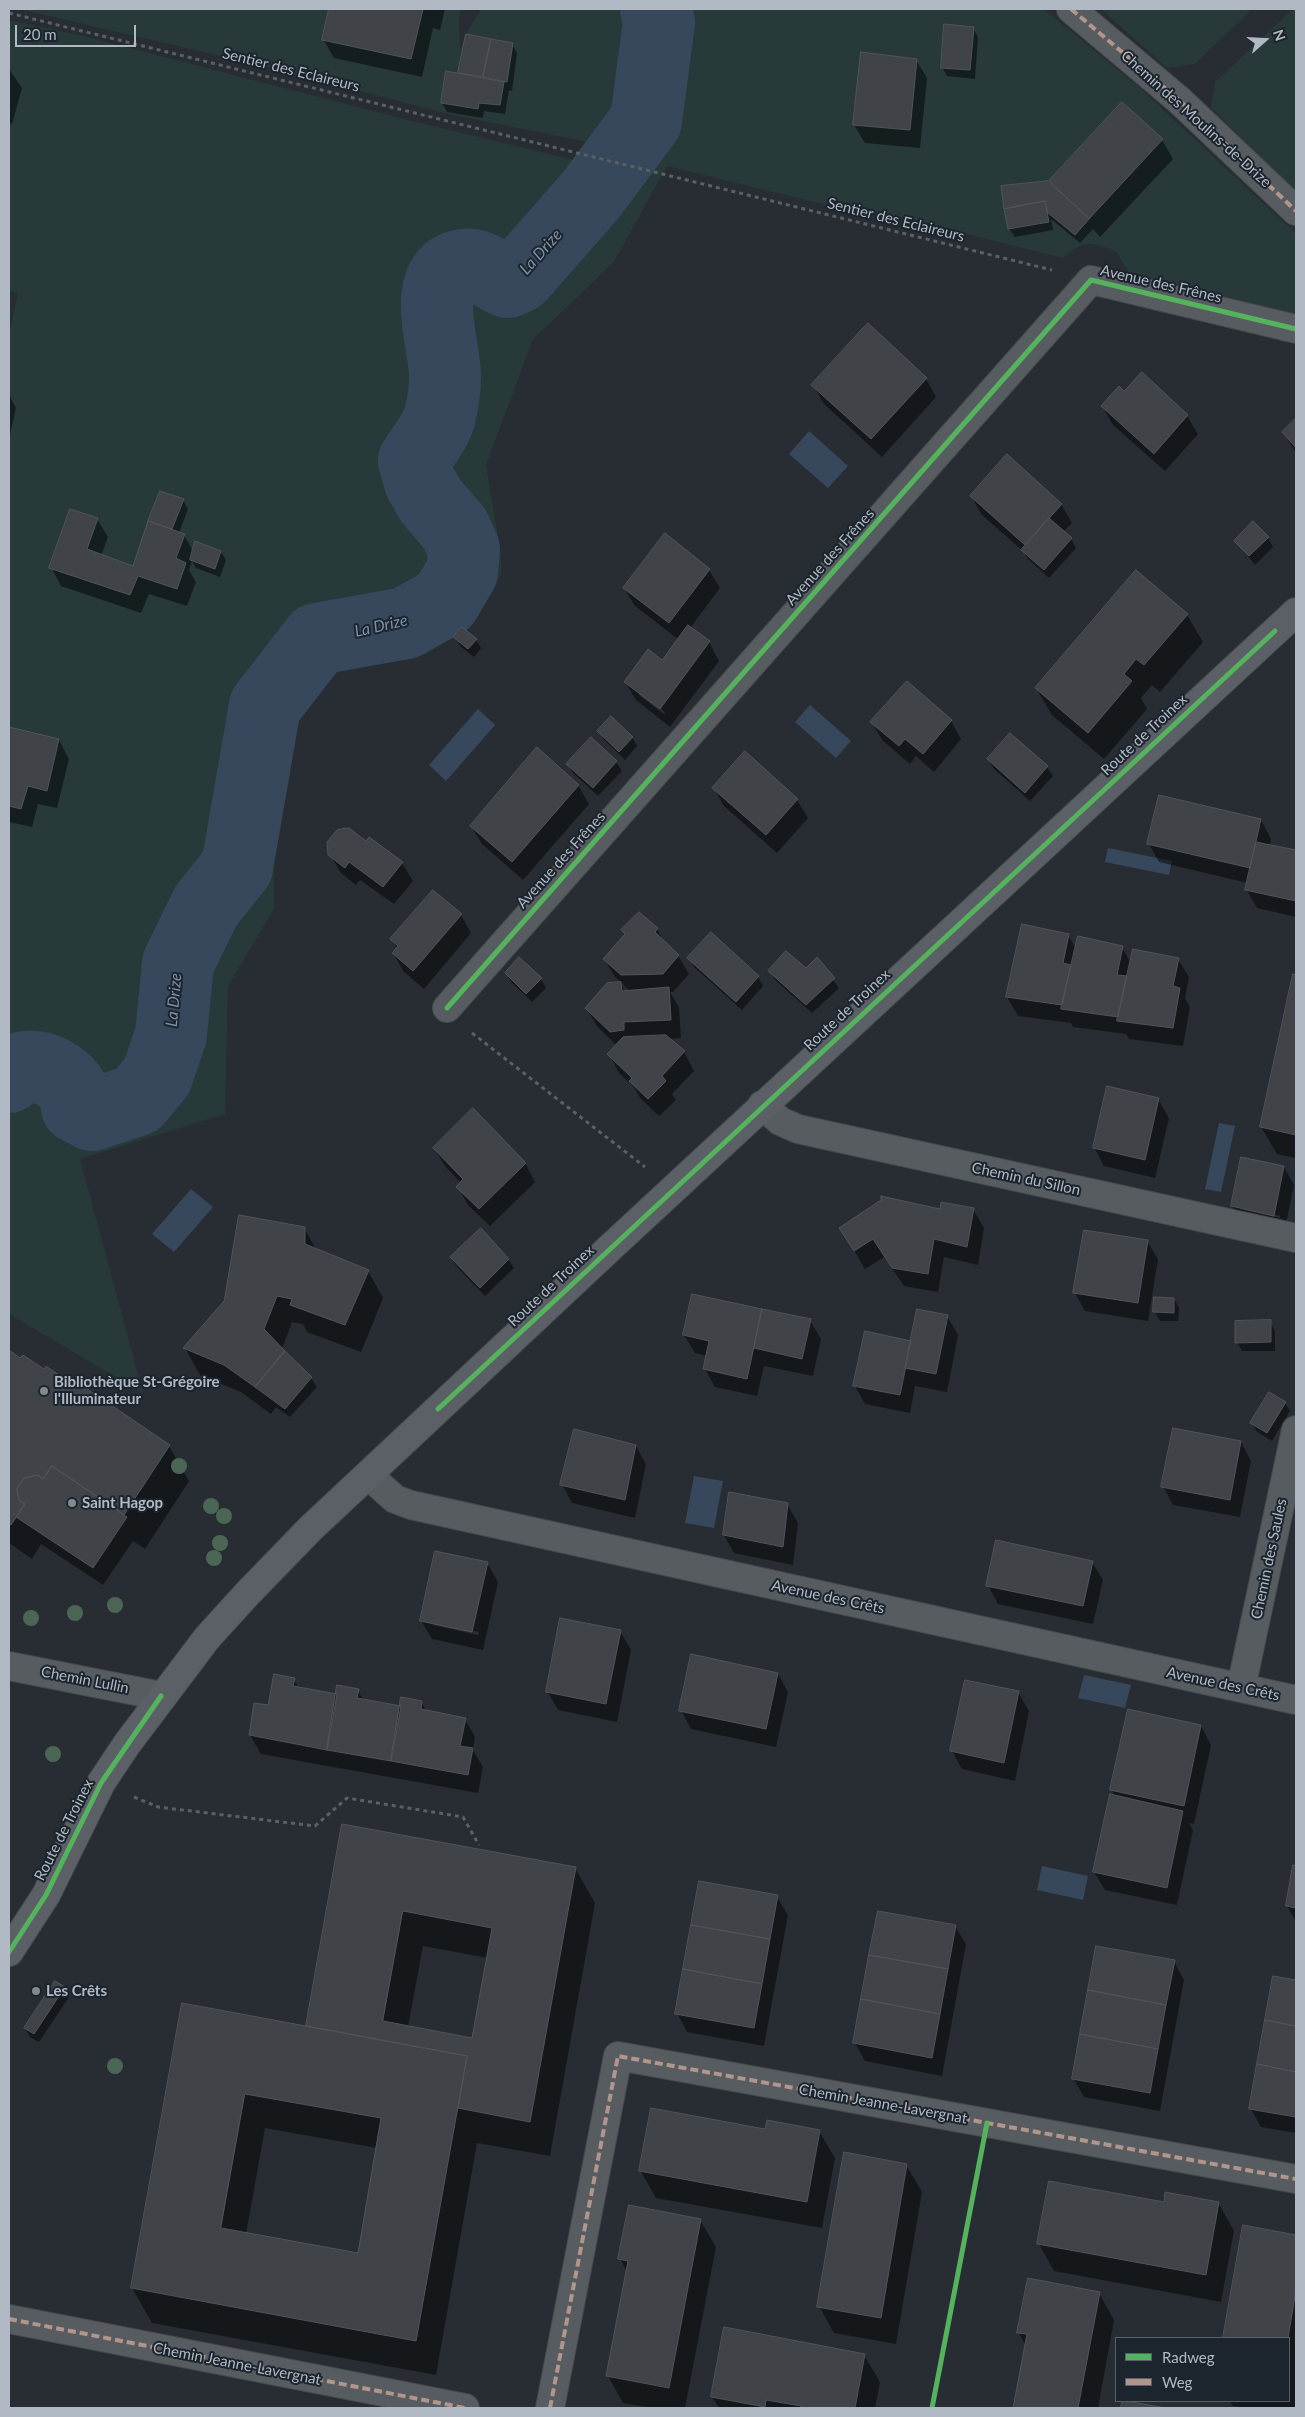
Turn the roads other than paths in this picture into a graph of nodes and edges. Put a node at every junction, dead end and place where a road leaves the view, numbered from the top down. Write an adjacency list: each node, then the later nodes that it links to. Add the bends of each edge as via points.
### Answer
1 (1071, 9): 2 (street, Chemin des Moulins-de-Drize, via 1179,100)
2 (1296, 211)
3 (1296, 329): 5 (street, Avenue des Frênes, via 1092,280)
4 (1296, 612): 6 (street, Route de Troinex)
5 (447, 1008)
6 (762, 1106): 7 (street, Chemin du Sillon, via 780,1121 798,1129); 9 (street, Route de Troinex)
7 (1296, 1238)
8 (1296, 1430): 11 (street, Chemin des Saules)
9 (368, 1475): 11 (street, Avenue des Crêts, via 394,1499 411,1505); 12 (street, Route de Troinex, via 247,1594)
10 (9, 1666): 12 (street, Chemin Lullin)
11 (1241, 1688): 13 (street, Avenue des Crêts)
12 (161, 1696): 14 (street, Route de Troinex, via 101,1783 46,1894)
13 (1296, 1700)
14 (9, 1952)
15 (1296, 2179): 18 (street, Chemin Jeanne-Lavergnat, via 618,2056)
16 (9, 2319): 17 (street, Chemin Jeanne-Lavergnat)
17 (465, 2408)
18 (550, 2408)

